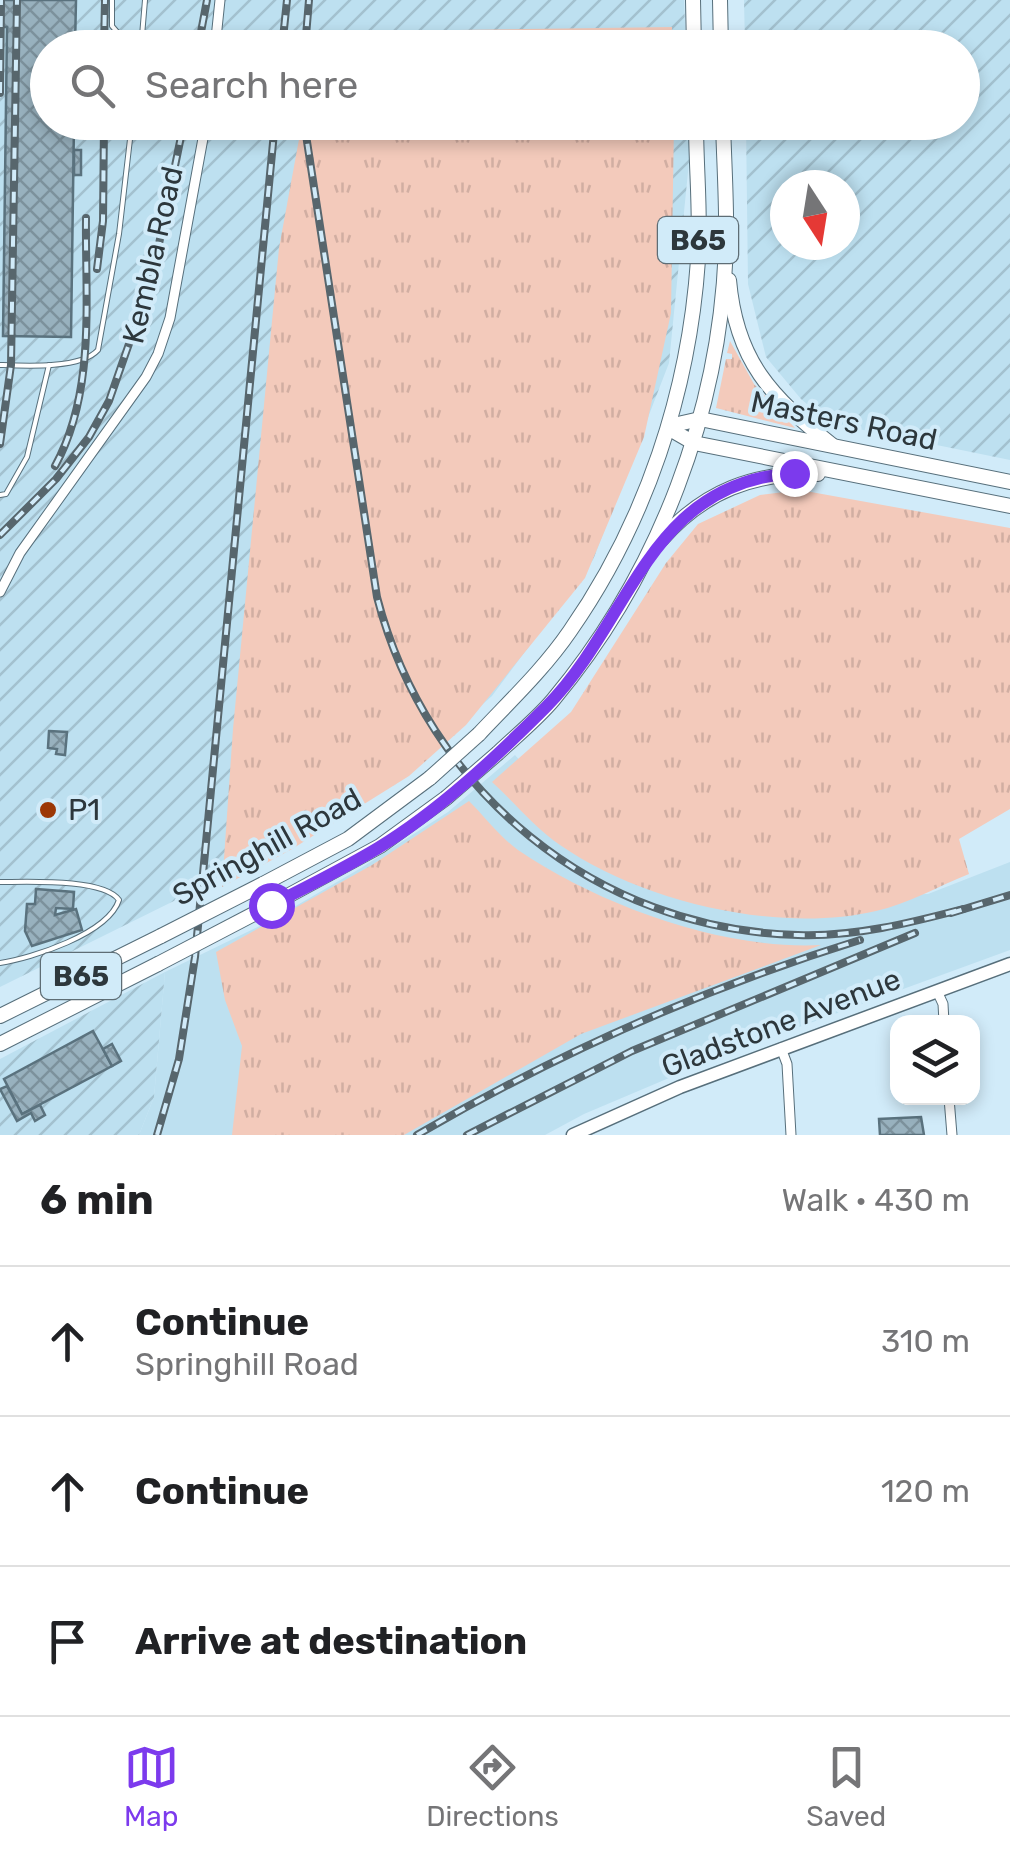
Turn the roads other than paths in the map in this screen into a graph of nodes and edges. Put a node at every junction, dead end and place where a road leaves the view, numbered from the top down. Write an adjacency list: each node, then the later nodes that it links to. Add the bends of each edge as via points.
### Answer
1 (112, 0): 6 (lane)
2 (145, 0): 7 (lane)
3 (220, 0): 8 (street)
4 (693, 0): 9 (main road)
5 (720, 0): 10 (main road)
6 (115, 30)
7 (143, 30)
8 (217, 30)
9 (694, 30)
10 (721, 30)
11 (130, 140): 17 (lane, via 98,350 86,359)
12 (203, 140): 27 (street, Kembla Road, via 158,354)
13 (696, 140): 19 (main road, Springhill Road / B65, via 696,286)
14 (723, 140): 15 (main road, Springhill Road / B65)
15 (726, 244): 18 (main road, Springhill Road / B65); 21 (main road, via 734,316 751,364 777,398)
16 (0, 365): 17 (lane)
17 (49, 365): 24 (lane, via 27,457)
18 (700, 419): 19 (main road, Masters Road); 20 (main road, Springhill Road / B65); 21 (main road, Masters Road)
19 (668, 426): 20 (main road, Masters Road); 33 (main road, Springhill Road / B65, bridge, via 632,522 598,588 544,664 430,778 348,840)
20 (694, 443): 22 (main road, Masters Road); 26 (main road, Springhill Road / B65)
21 (835, 448): 23 (main road, Masters Road)
22 (859, 475): 25 (main road, Masters Road); 26 (main road, via 774,474 733,485 674,525)
23 (1010, 482)
24 (0, 495)
25 (1010, 506)
26 (639, 572): 34 (main road, Springhill Road / B65, bridge, via 588,656 550,703 446,798 380,846)
27 (0, 592)
28 (0, 882): 29 (lane, via 67,884 112,892 119,902 81,936)
29 (0, 963)
30 (1010, 964): 31 (main road, Gladstone Avenue)
31 (937, 990): 32 (street); 35 (main road, Gladstone Avenue)
32 (944, 1015)
33 (0, 1016)
34 (0, 1044)
35 (781, 1048): 37 (main road, Gladstone Avenue); 38 (street)
36 (950, 1105): 39 (street)
37 (573, 1135)
38 (791, 1135)
39 (952, 1135)

